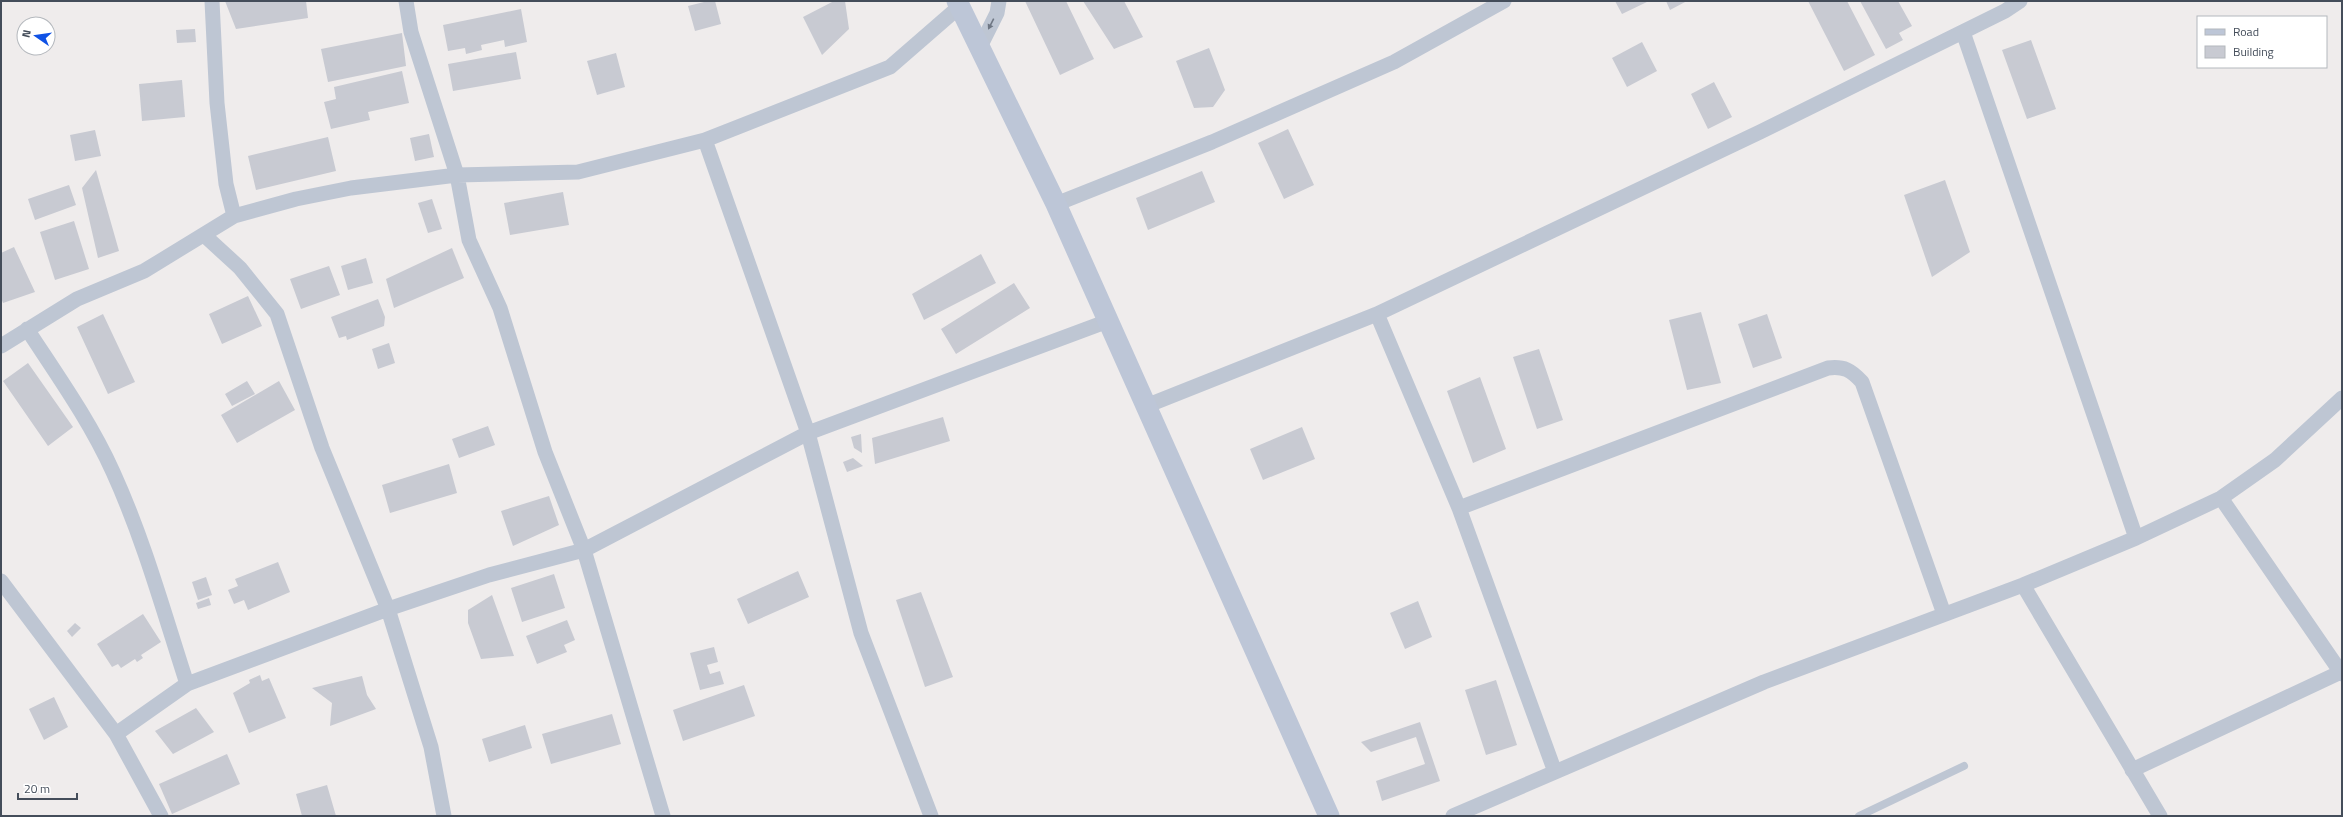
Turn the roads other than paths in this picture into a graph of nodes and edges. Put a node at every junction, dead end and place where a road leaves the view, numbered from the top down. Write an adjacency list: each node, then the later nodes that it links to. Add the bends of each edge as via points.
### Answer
1 (212, 1): 12 (street, via 217,103 226,184)
2 (406, 1): 10 (street, via 411,32)
3 (999, 1): 8 (street, one-way to 8, via 997,13)
4 (1504, 1): 11 (street, via 1394,62 1212,142)
5 (2020, 1): 7 (street)
6 (958, 4): 8 (main road); 9 (street, via 890,68)
7 (1963, 32): 14 (street, via 1760,132); 23 (street)
8 (980, 47): 11 (main road)
9 (705, 140): 10 (street, via 578,172); 20 (street)
10 (458, 175): 12 (street, via 351,188 296,199); 24 (street, via 469,240 500,308 545,452)
11 (1056, 204): 15 (main road)
12 (234, 216): 13 (street)
13 (204, 235): 16 (street, via 144,271 77,299); 27 (street, via 240,268 277,314 322,448)
14 (1377, 314): 19 (street); 22 (street)
15 (1108, 321): 19 (main road); 20 (street)
16 (27, 329): 17 (street); 30 (street, via 82,413 113,472 142,547)
17 (1, 346)
18 (2342, 398): 21 (street, via 2275,460)
19 (1146, 406): 39 (main road)
20 (808, 433): 24 (street); 38 (street, via 861,633)
21 (2221, 498): 23 (street); 29 (street)
22 (1459, 508): 28 (street, via 1828,368 1842,366 1862,382); 34 (street)
23 (2136, 538): 26 (street)
24 (584, 550): 27 (street, via 489,576); 37 (street)
25 (1, 582): 31 (street)
26 (2023, 585): 28 (street); 33 (street)
27 (388, 609): 30 (street); 36 (street, via 431,747)
28 (1944, 614): 34 (street, via 1764,682)
29 (2342, 673): 33 (street)
30 (186, 684): 31 (street)
31 (116, 734): 35 (street)
32 (1964, 766): 41 (lane)
33 (2132, 770): 42 (street)
34 (1555, 772): 40 (street)
35 (161, 816)
36 (444, 816)
37 (663, 816)
38 (931, 816)
39 (1329, 816)
40 (1453, 816)
41 (1859, 816)
42 (2160, 816)

